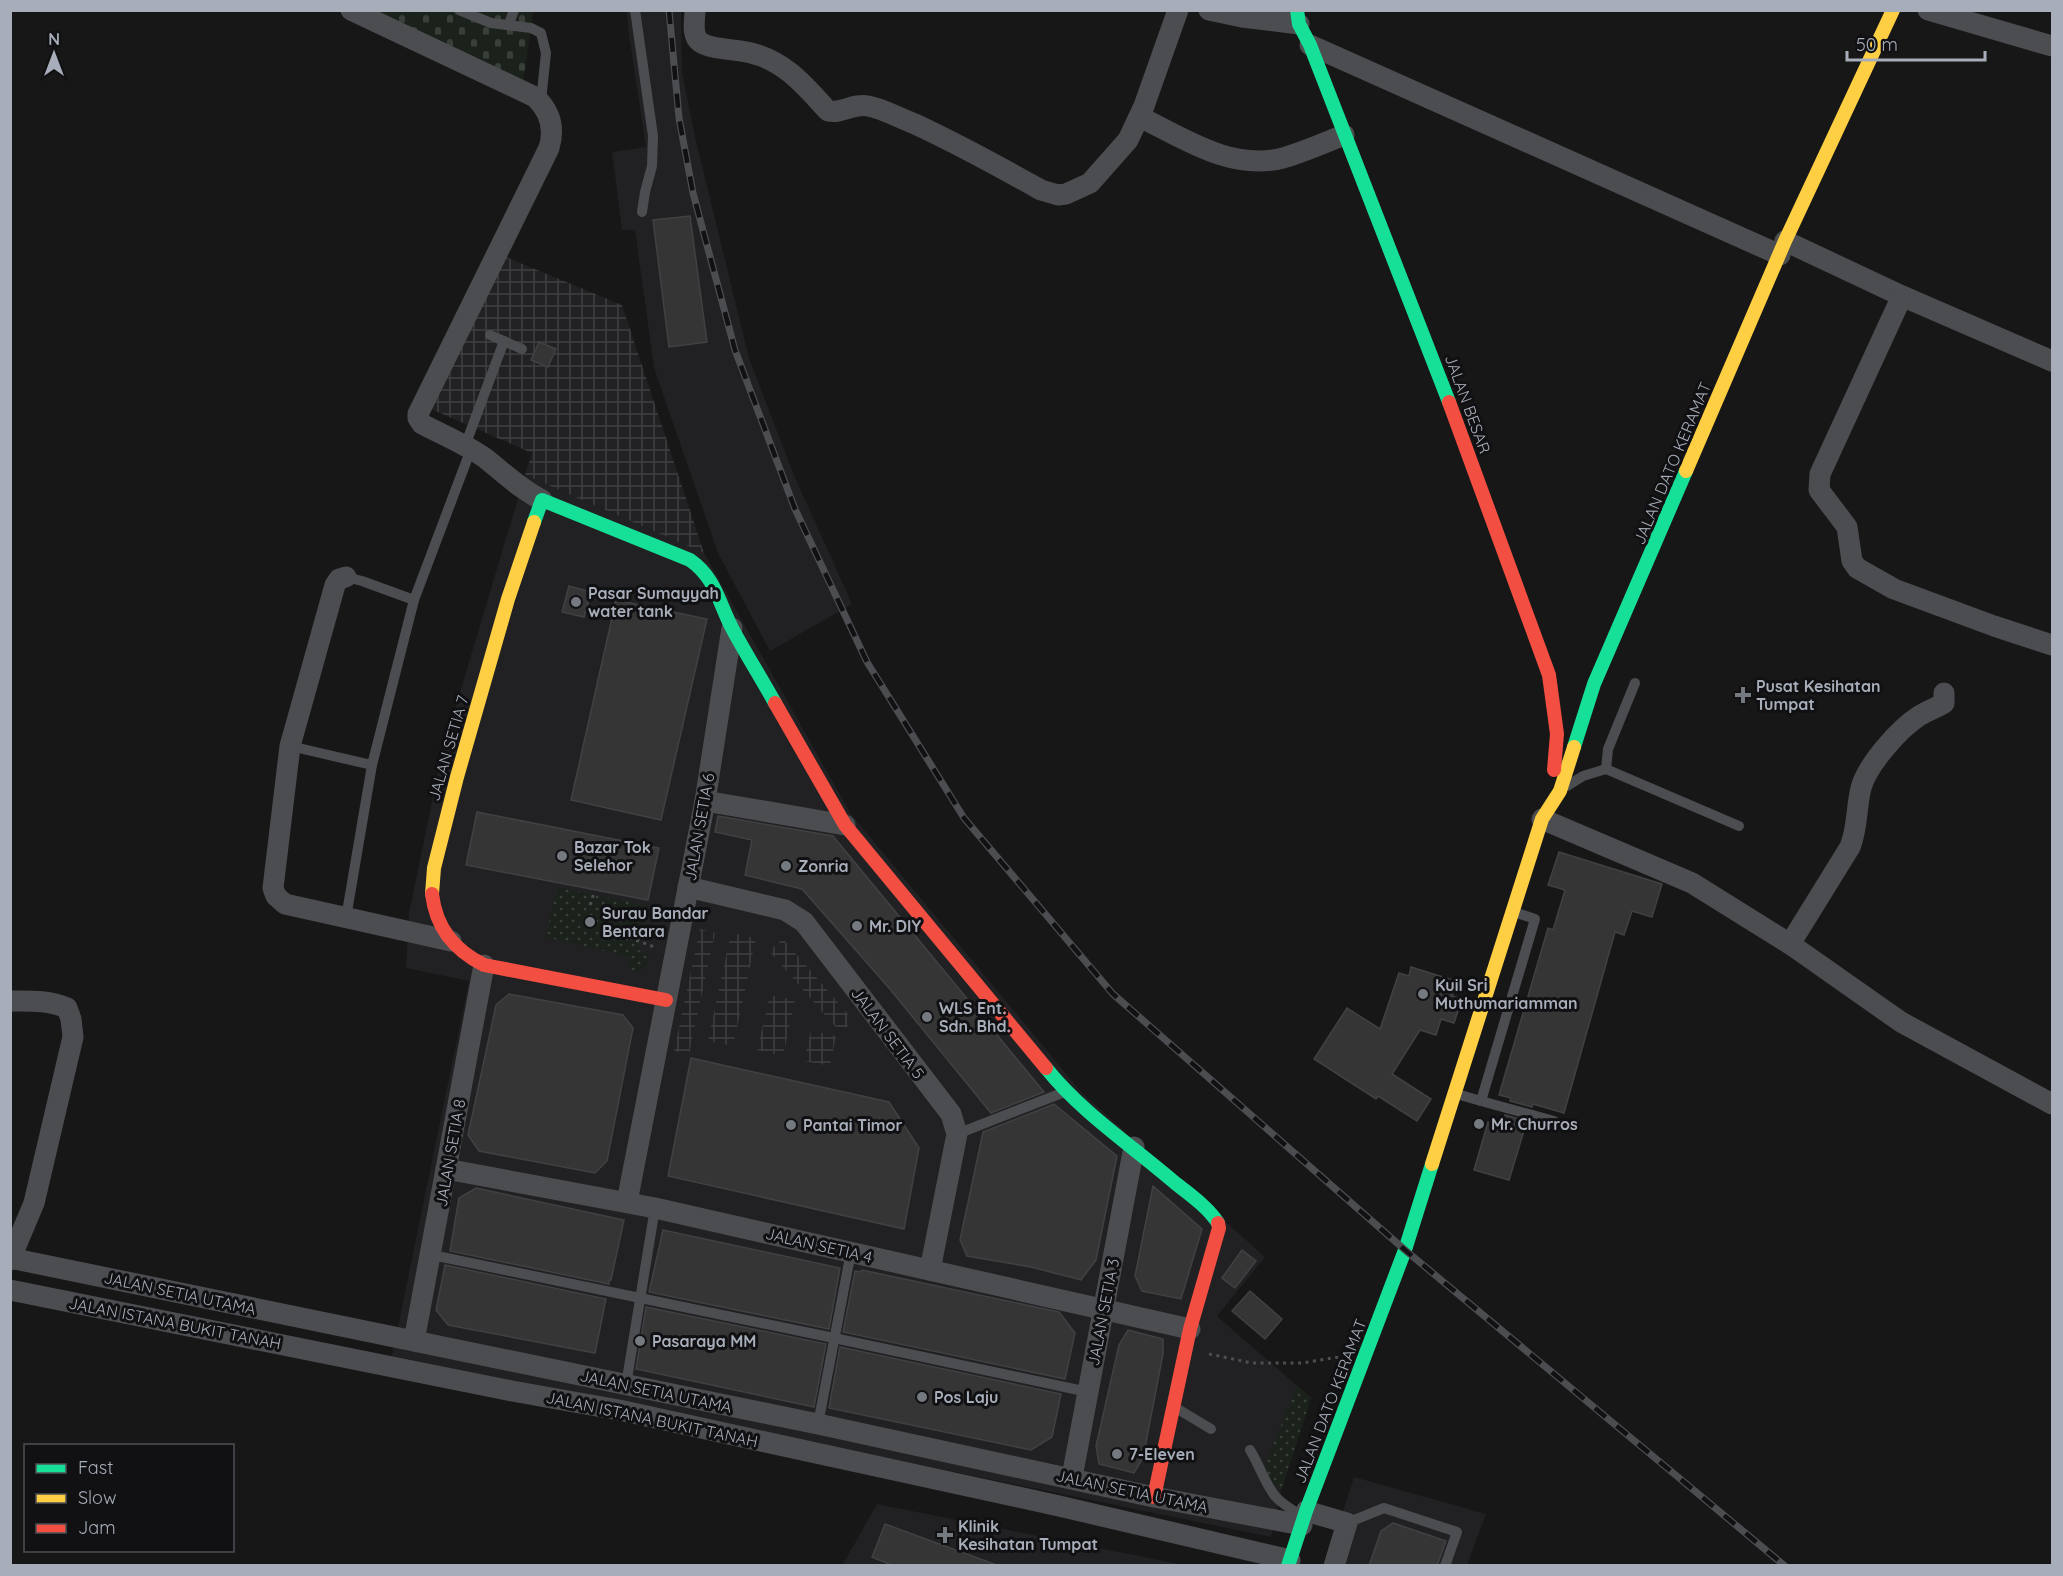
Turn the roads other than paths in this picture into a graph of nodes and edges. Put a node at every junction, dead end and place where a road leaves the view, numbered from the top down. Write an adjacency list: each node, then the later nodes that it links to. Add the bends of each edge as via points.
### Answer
1 (351, 10): 14 (street, via 520,89)
2 (459, 10): 11 (lane, via 491,23)
3 (514, 10): 11 (lane)
4 (635, 10): 17 (lane, via 653,136 652,166)
5 (695, 10): 15 (street, via 699,41 775,61 828,111 854,105 880,109 1050,193 1066,194 1090,183 1128,140)
6 (1178, 10): 15 (street)
7 (1209, 10): 10 (street, via 1242,17)
8 (1893, 10): 18 (street, JALAN DATO KERAMAT)
9 (1928, 10): 13 (street)
10 (1298, 17): 12 (street, JALAN BESAR)
11 (509, 24): 14 (lane, via 541,33 546,54)
12 (1310, 45): 16 (street, JALAN BESAR); 18 (street)
13 (2052, 46)
14 (541, 103): 24 (street, via 550,117 553,135 549,148 417,414 422,424)
15 (1140, 117): 16 (street, via 1214,153 1239,160 1283,158)
16 (1344, 135): 30 (street, JALAN BESAR, via 1424,334)
17 (642, 212)
18 (1782, 248): 19 (street); 32 (street, JALAN DATO KERAMAT)
19 (1902, 296): 23 (street); 29 (street, via 1820,474 1819,490 1847,527 1851,561 1857,568 1894,589)
20 (490, 335): 21 (lane)
21 (504, 341): 22 (lane); 24 (lane)
22 (522, 349)
23 (2052, 361)
24 (468, 448): 25 (street); 27 (lane)
25 (542, 500): 28 (street, via 690,560 710,579); 45 (street, JALAN SETIA 7, via 514,581 436,862 434,909 437,922)
26 (346, 577): 27 (lane); 34 (street, via 335,585)
27 (414, 600): 35 (lane)
28 (732, 628): 38 (street, JALAN SETIA 6); 40 (street)
29 (2052, 645)
30 (1549, 675): 32 (street, via 1570,690 1585,693); 39 (street, JALAN BESAR, via 1558,726 1558,753)
31 (1635, 683): 36 (lane, via 1608,748)
32 (1594, 684): 37 (street, JALAN DATO KERAMAT)
33 (1944, 693): 46 (street, via 1944,703 1919,716 1896,735 1865,776 1850,847)
34 (290, 746): 35 (lane); 44 (street, via 273,888 285,904)
35 (372, 765): 44 (lane)
36 (1606, 769): 37 (lane, via 1583,776); 41 (lane)
37 (1560, 791): 39 (street, JALAN DATO KERAMAT)
38 (705, 801): 40 (street); 42 (street, JALAN SETIA 6)
39 (1542, 819): 43 (street, JALAN DATO KERAMAT); 46 (street, via 1692,883)
40 (845, 825): 50 (street)
41 (1739, 826)
42 (688, 887): 48 (street, JALAN SETIA 6); 55 (street, JALAN SETIA 5, via 785,910 804,922 951,1114)
43 (1511, 912): 51 (street, JALAN DATO KERAMAT); 52 (lane, via 1535,919)
44 (346, 918): 45 (street)
45 (451, 941): 47 (street, JALAN SETIA 7, via 459,951)
46 (1790, 944): 53 (street, via 1901,1022)
47 (484, 965): 48 (street, JALAN SETIA 7); 57 (street, JALAN SETIA 8)
48 (666, 1000): 58 (street, JALAN SETIA 6)
49 (10, 1001): 62 (street, via 53,1002 66,1008 73,1037 34,1203)
50 (1065, 1092): 55 (lane); 56 (street)
51 (1455, 1094): 52 (lane); 78 (street, JALAN DATO KERAMAT, via 1405,1250)
52 (1481, 1101): 54 (lane)
53 (2051, 1101)
54 (1554, 1121)
55 (957, 1134): 63 (street)
56 (1134, 1147): 66 (street, JALAN SETIA 3); 68 (street, via 1218,1224)
57 (446, 1169): 58 (street, JALAN SETIA 4); 61 (street, JALAN SETIA 8)
58 (627, 1202): 59 (street, JALAN SETIA 4)
59 (655, 1208): 60 (street, JALAN SETIA 4); 65 (lane)
60 (850, 1252): 63 (street, JALAN SETIA 4); 67 (lane)
61 (432, 1255): 65 (lane); 69 (street, JALAN SETIA 8)
62 (11, 1258): 69 (street, JALAN SETIA UTAMA)
63 (930, 1270): 66 (street, JALAN SETIA 4)
64 (10, 1290): 80 (street, JALAN ISTANA BUKIT TANAH, via 619,1410 1069,1509)
65 (641, 1298): 67 (lane); 70 (lane)
66 (1103, 1309): 68 (street, JALAN SETIA 4); 71 (street, JALAN SETIA 3)
67 (834, 1338): 71 (lane); 73 (lane)
68 (1188, 1339): 72 (street)
69 (414, 1341): 70 (street, JALAN SETIA UTAMA)
70 (626, 1385): 73 (street, JALAN SETIA UTAMA)
71 (1088, 1392): 76 (street, JALAN SETIA 3)
72 (1173, 1406): 74 (lane); 77 (street)
73 (818, 1424): 76 (street, JALAN SETIA UTAMA)
74 (1211, 1429)
75 (1250, 1450): 78 (lane, via 1273,1493)
76 (1072, 1478): 77 (street, JALAN SETIA UTAMA)
77 (1154, 1497): 78 (street, JALAN SETIA UTAMA)
78 (1304, 1518): 79 (street, JALAN SETIA UTAMA); 80 (street, JALAN DATO KERAMAT)
79 (1347, 1523): 81 (street); 82 (lane, via 1384,1508 1457,1532)
80 (1289, 1563)
81 (1334, 1566)
82 (1445, 1566)

